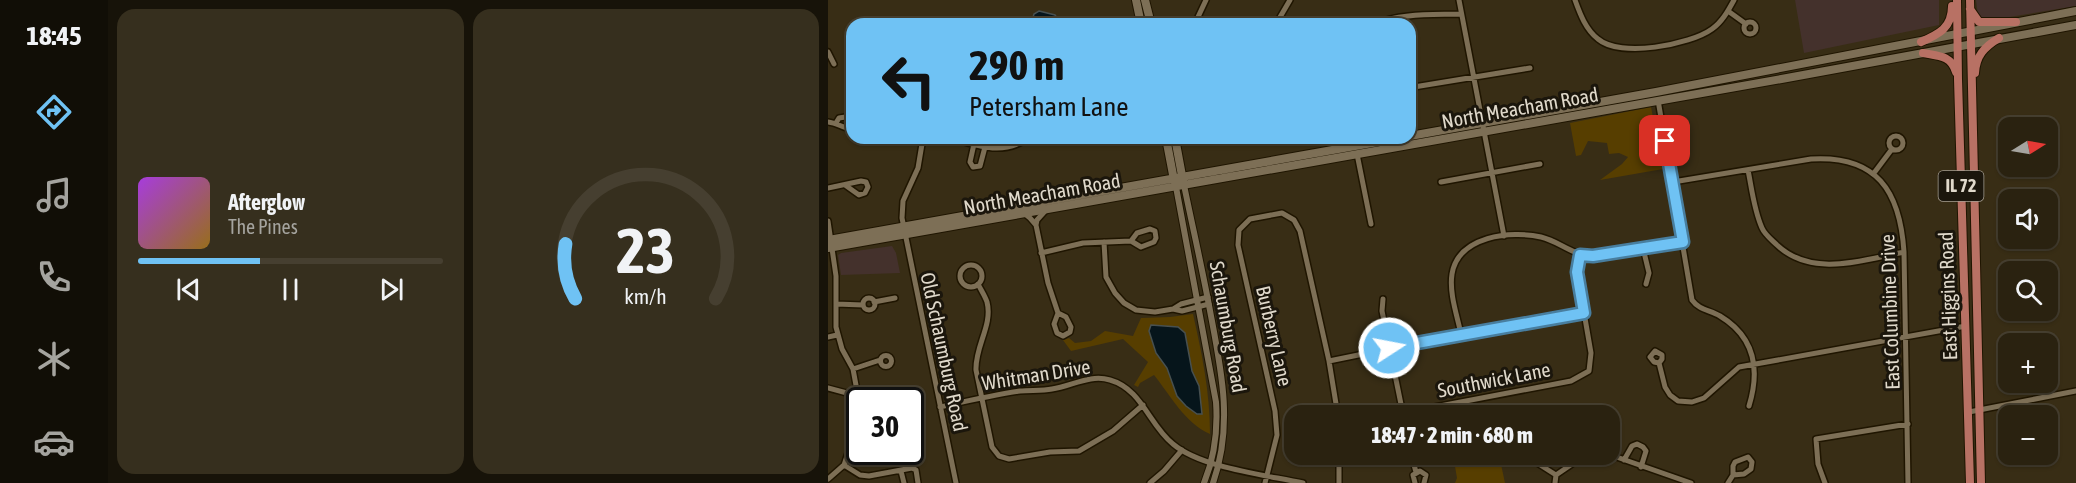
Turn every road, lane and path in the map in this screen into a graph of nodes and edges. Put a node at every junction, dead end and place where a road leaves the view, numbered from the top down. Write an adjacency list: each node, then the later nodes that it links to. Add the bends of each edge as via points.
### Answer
1 (1136, 0): 14 (main road)
2 (1145, 0): 15 (main road)
3 (1206, 0): 16 (street)
4 (1290, 0): 17 (street)
5 (1459, 0): 13 (street)
6 (1575, 0): 11 (street, via 1592,34 1605,44 1625,50 1691,40 1714,28)
7 (1734, 0): 11 (street)
8 (1952, 0): 25 (main road, via 1947,27)
9 (1958, 0): 23 (main road, East Higgins Road / IL 72)
10 (1970, 4): 19 (main road, via 1979,22); 22 (main road, East Higgins Road / IL 72)
11 (1728, 11): 20 (street)
12 (2076, 11): 19 (main road, North Meacham Road)
13 (1461, 14): 18 (street); 32 (street)
14 (1140, 18)
15 (1150, 18)
16 (1198, 18)
17 (1278, 18)
18 (1390, 18)
19 (2016, 22): 22 (main road, North Meacham Road)
20 (1746, 24)
21 (2076, 25): 24 (main road, North Meacham Road)
22 (1970, 33): 23 (main road, North Meacham Road); 26 (main road, East Higgins Road / IL 72)
23 (1959, 35): 25 (main road, North Meacham Road); 27 (main road, East Higgins Road / IL 72)
24 (1999, 38): 26 (main road, North Meacham Road); 36 (main road, via 1978,57)
25 (1921, 42): 35 (main road, North Meacham Road)
26 (1970, 44): 27 (main road, North Meacham Road); 36 (main road, East Higgins Road / IL 72)
27 (1959, 47): 29 (main road, North Meacham Road); 33 (main road, East Higgins Road / IL 72)
28 (828, 52): 30 (street)
29 (1923, 53): 33 (main road, via 1952,61); 35 (main road, North Meacham Road, via 1806,75)
30 (834, 64)
31 (1530, 68): 32 (street)
32 (1474, 78): 34 (street); 40 (street)
33 (1958, 79): 91 (main road, East Higgins Road / IL 72)
34 (1416, 87)
35 (1657, 96): 40 (main road, North Meacham Road); 60 (street)
36 (1971, 100): 113 (main road, East Higgins Road / IL 72)
37 (846, 117): 39 (street)
38 (828, 122): 39 (street)
39 (836, 123): 41 (street)
40 (1484, 127): 42 (main road, North Meacham Road); 43 (main road, North Meacham Road); 56 (street)
41 (846, 128)
42 (1416, 135)
43 (1416, 139)
44 (922, 144): 69 (street, Old Schaumburg Road, via 918,168 903,201)
45 (976, 144): 51 (street)
46 (1017, 144): 51 (street, via 1001,148)
47 (1168, 144): 58 (main road)
48 (1175, 144): 58 (main road)
49 (1378, 144): 53 (main road, North Meacham Road)
50 (1389, 144): 53 (main road, North Meacham Road)
51 (980, 145)
52 (1892, 149): 57 (street)
53 (1356, 150): 58 (main road, North Meacham Road); 62 (main road, North Meacham Road); 67 (street)
54 (1540, 164): 56 (street)
55 (1748, 170): 57 (street, via 1832,158); 60 (street); 76 (street, via 1763,231 1794,259 1837,264)
56 (1491, 172): 59 (street); 70 (street)
57 (1874, 173): 76 (street, East Columbine Drive, via 1895,203 1901,219)
58 (1178, 177): 62 (main road, Schaumburg Road); 69 (main road, North Meacham Road)
59 (1441, 182)
60 (1672, 182): 73 (street)
61 (845, 185): 63 (street)
62 (1180, 186): 64 (main road, North Meacham Road); 83 (street, Schaumburg Road); 86 (street, Schaumburg Road)
63 (828, 188)
64 (1046, 210): 65 (main road, North Meacham Road); 68 (street)
65 (1023, 214): 68 (street); 69 (main road, North Meacham Road)
66 (828, 221): 74 (street)
67 (1371, 224)
68 (1036, 225): 77 (street)
69 (905, 230): 74 (main road, North Meacham Road); 112 (street, Old Schaumburg Road)
70 (1504, 236): 78 (street, via 1544,238); 92 (street, via 1468,247 1458,258 1451,286)
71 (1131, 241): 72 (street)
72 (1104, 242): 77 (street); 86 (street, via 1106,277 1124,303 1136,310 1155,312)
73 (1683, 242): 75 (street); 100 (street, via 1692,300 1737,328)
74 (830, 244): 79 (street)
75 (1643, 248): 78 (street); 82 (street, via 1649,273)
76 (1904, 252): 95 (street, East Columbine Drive)
77 (1041, 253): 89 (street)
78 (1580, 255): 90 (street, via 1577,272)
79 (836, 280): 80 (street); 87 (street)
80 (828, 282)
81 (978, 284): 81 (street, via 982,277 980,269 964,267 960,274 963,282 970,286); 106 (street, via 987,302 986,326 975,358)
82 (1646, 284)
83 (1208, 297): 86 (street); 88 (street, Schaumburg Road)
84 (895, 298): 87 (street, via 874,302 866,298 863,305)
85 (1383, 299): 96 (street)
86 (1198, 303): 88 (street); 120 (street, Schaumburg Road, via 1216,402)
87 (836, 304): 93 (street)
88 (1209, 304): 120 (street, Schaumburg Road, via 1225,397 1225,426)
89 (1058, 313)
90 (1584, 313): 92 (street); 110 (street, Southwick Lane, via 1591,353 1589,371 1571,381)
91 (1966, 326): 95 (street); 114 (main road, East Higgins Road / IL 72)
92 (1461, 334): 96 (street)
93 (837, 335): 94 (street); 101 (street)
94 (828, 336)
95 (1907, 338): 100 (street); 115 (street, East Columbine Drive)
96 (1389, 348): 98 (street); 109 (street)
97 (880, 360): 101 (street)
98 (1329, 361): 108 (street); 130 (street, Burberry Lane, via 1300,231 1294,220 1282,213 1250,219 1239,230 1238,245 1275,411 1277,435)
99 (1659, 363): 100 (street, via 1670,394 1678,401 1692,402 1704,398 1739,367)
100 (1754, 363): 111 (street, via 1755,382)
101 (853, 369): 102 (street)
102 (856, 387)
103 (829, 390): 105 (street)
104 (2076, 391): 113 (street)
105 (846, 394)
106 (982, 398): 107 (street, Whitman Drive, via 1053,389 1093,378 1124,386); 107 (street, via 992,447 999,456 1009,459 1079,452 1113,431); 112 (street, Whitman Drive)
107 (1143, 405): 116 (street, Whitman Drive, via 1162,433)
108 (1336, 405)
109 (1401, 405)
110 (1449, 405)
111 (1749, 406)
112 (940, 407): 137 (street, Old Schaumburg Road)
113 (1979, 410): 114 (street); 152 (main road, East Higgins Road / IL 72)
114 (1969, 412): 151 (main road, East Higgins Road / IL 72)
115 (1908, 424): 149 (street, via 1816,439 1818,464); 150 (street, East Columbine Drive)
116 (1182, 450): 120 (street, Whitman Drive); 138 (street)
117 (846, 459): 121 (street)
118 (1620, 459): 119 (street)
119 (1624, 460): 126 (street); 126 (street, via 1637,444 1646,451)
120 (1215, 464): 130 (street, Whitman Drive); 139 (street, Schaumburg Road); 140 (street, Schaumburg Road)
121 (844, 465): 129 (street); 133 (street)
122 (1339, 465): 143 (street)
123 (1414, 465): 128 (street)
124 (1540, 465): 131 (street)
125 (1570, 465): 131 (street)
126 (1641, 467): 147 (street)
127 (901, 471): 129 (street); 135 (street); 136 (street, via 915,469)
128 (1416, 472): 144 (street); 145 (street, via 1425,473)
129 (860, 475): 134 (street)
130 (1267, 475): 141 (street, Burberry Lane); 142 (street, Whitman Drive)
131 (1556, 475): 146 (street)
132 (1734, 475): 148 (street)
133 (828, 479)
134 (860, 483)
135 (904, 483)
136 (918, 483)
137 (956, 483)
138 (1150, 483)
139 (1204, 483)
140 (1213, 483)
141 (1265, 483)
142 (1303, 483)
143 (1339, 483)
144 (1415, 483)
145 (1424, 483)
146 (1554, 483)
147 (1691, 483)
148 (1728, 483)
149 (1825, 483)
150 (1908, 483)
151 (1970, 483)
152 (1981, 483)

